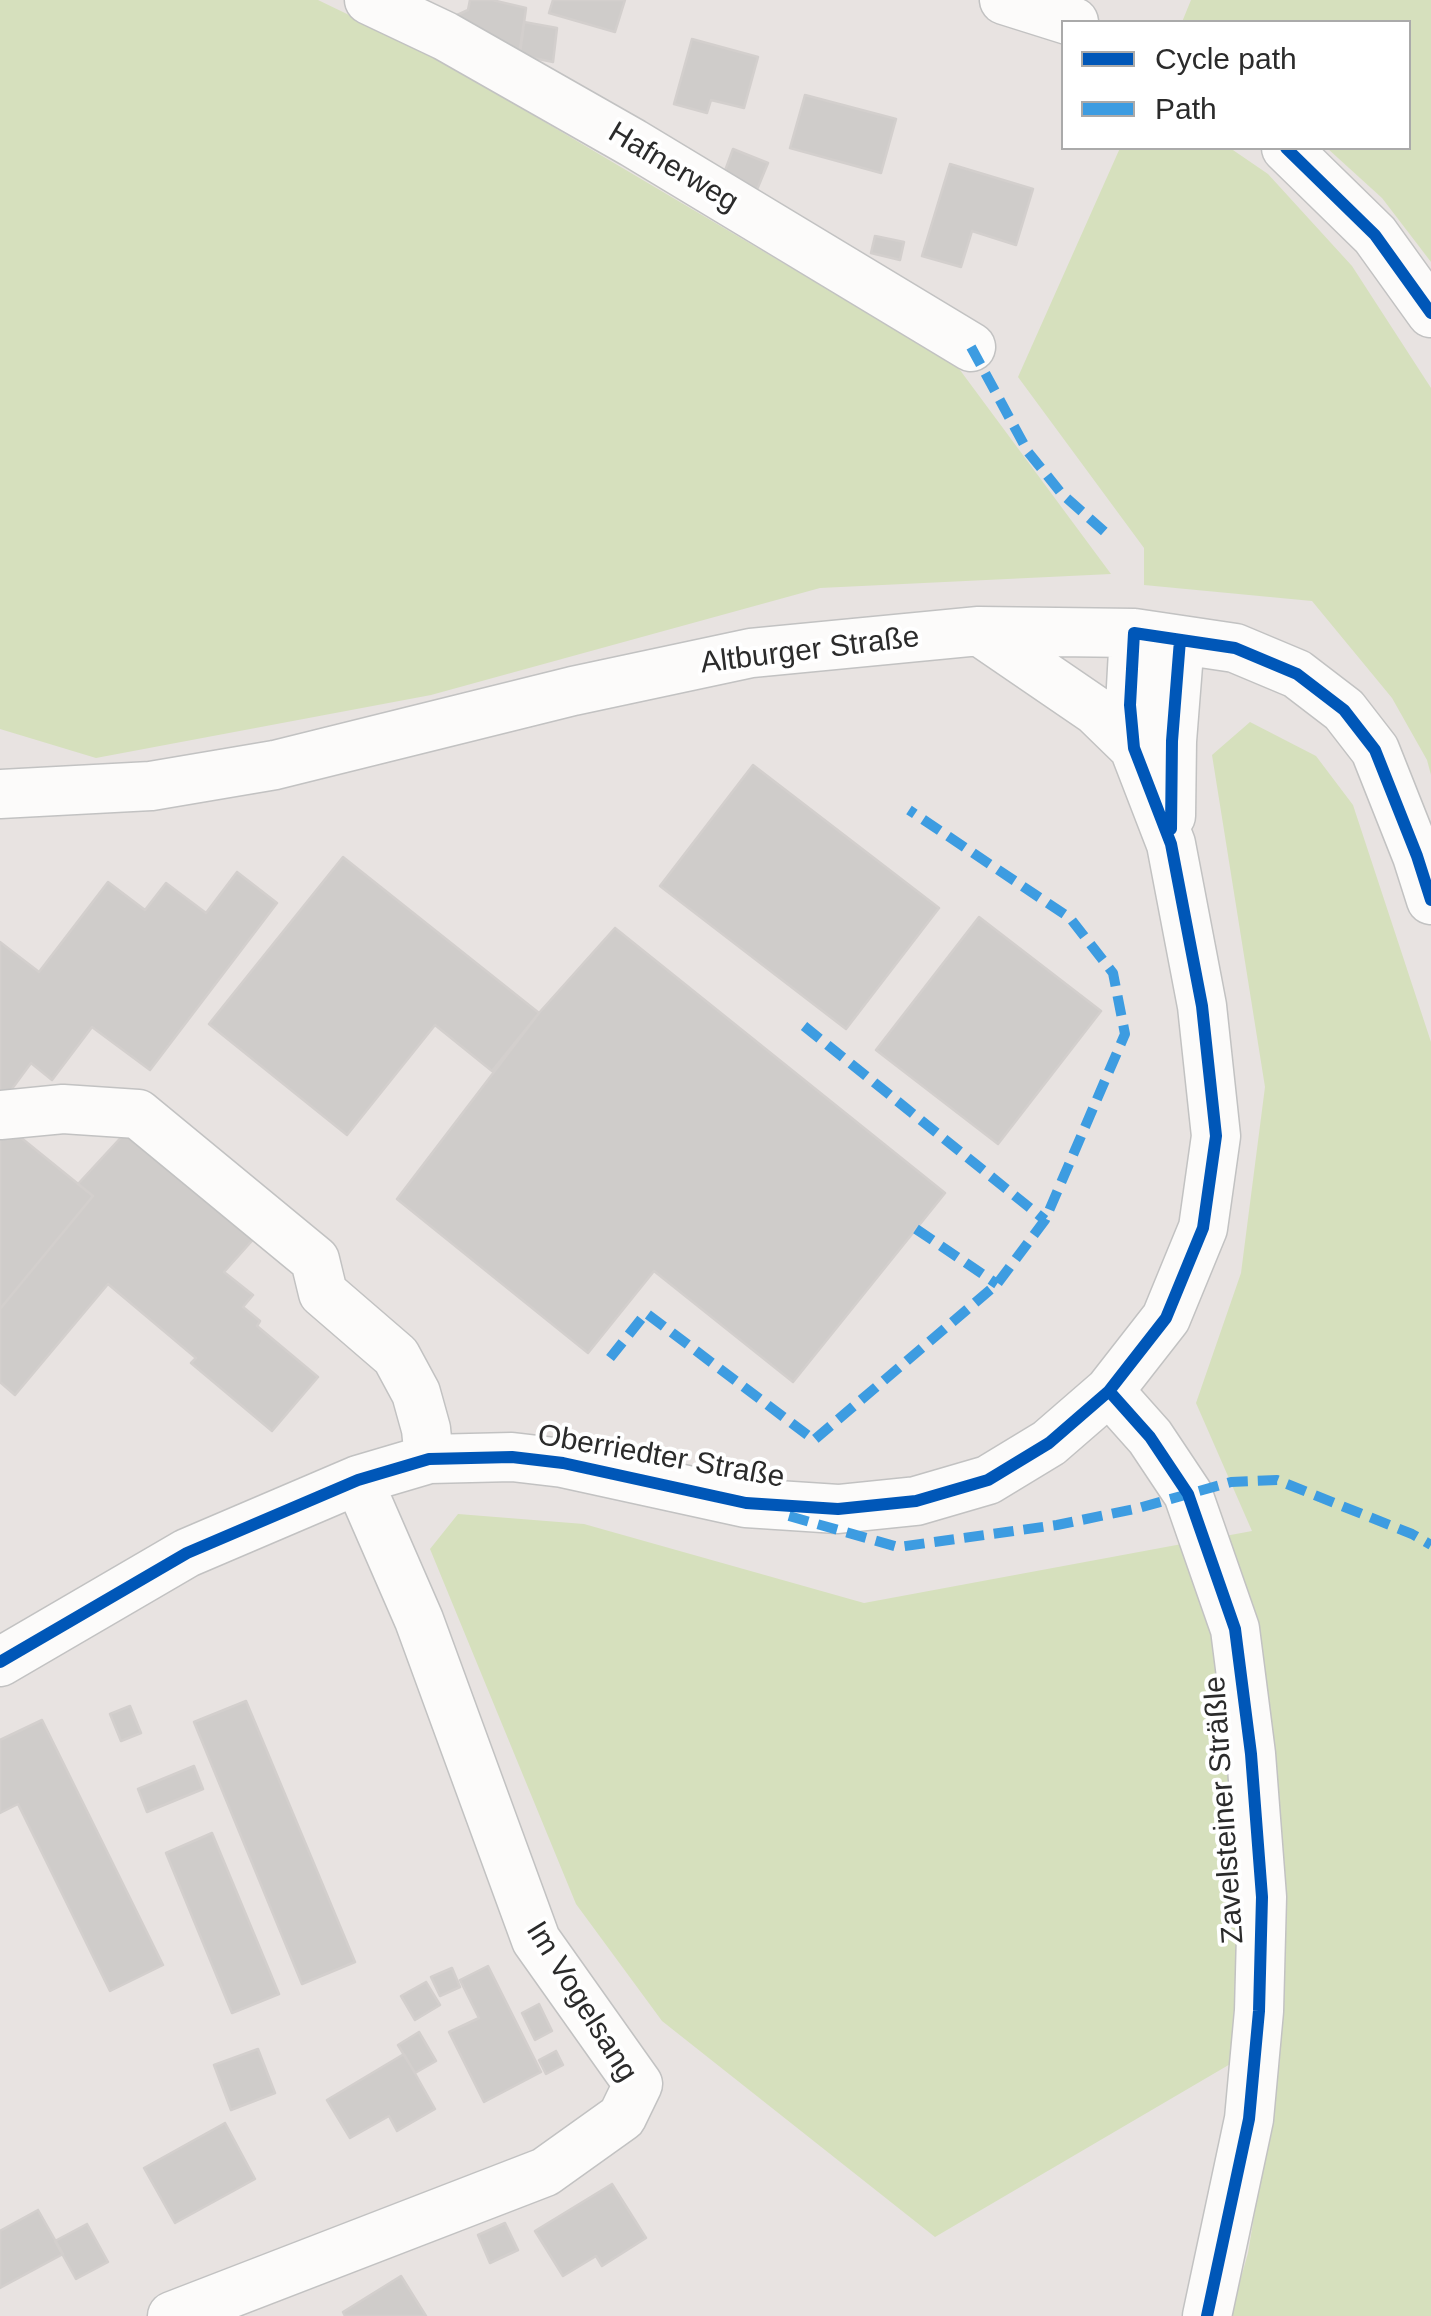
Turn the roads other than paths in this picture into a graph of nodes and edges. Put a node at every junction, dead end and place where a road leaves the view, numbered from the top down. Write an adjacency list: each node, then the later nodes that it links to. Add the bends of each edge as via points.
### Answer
1 (369, 0): 6 (street, Hafnerweg, via 446,36 632,143)
2 (1004, 0): 3 (street)
3 (1068, 20)
4 (1288, 150): 5 (street, via 1375,235)
5 (1431, 313)
6 (971, 347)
7 (978, 631): 8 (street, Altburger Straße); 9 (street, Oberriedter Straße, via 1096,710); 10 (street, Altburger Straße, via 751,653 275,765 151,786)
8 (1157, 636): 9 (street, Oberriedter Straße, via 1130,705); 11 (street, Oberriedter Straße, via 1172,741); 12 (street, Altburger Straße, via 1235,648 1297,674 1344,710 1375,750)
9 (1134, 748): 11 (street, Oberriedter Straße)
10 (12, 785)
11 (1171, 844): 14 (street, Oberriedter Straße, via 1202,1006 1216,1136 1203,1228 1166,1318)
12 (1431, 900)
13 (0, 1116): 15 (street, via 62,1109 138,1114 315,1260 323,1294 396,1356 416,1393)
14 (1109, 1391): 15 (street, Oberriedter Straße, via 1049,1443 988,1480 916,1501 838,1509 746,1503 512,1456); 19 (street, Zavelsteiner Sträßle, via 1188,1494 1235,1628 1251,1754 1262,1897 1259,2012 1249,2120)
15 (428, 1459): 16 (street, Oberriedter Straße)
16 (358, 1480): 17 (street, Oberriedter Straße, via 187,1553); 18 (street, Im Vogelsang, via 418,1620 536,1940 638,2084 622,2117 545,2172)
17 (0, 1662)
18 (172, 2316)
19 (1207, 2316)

